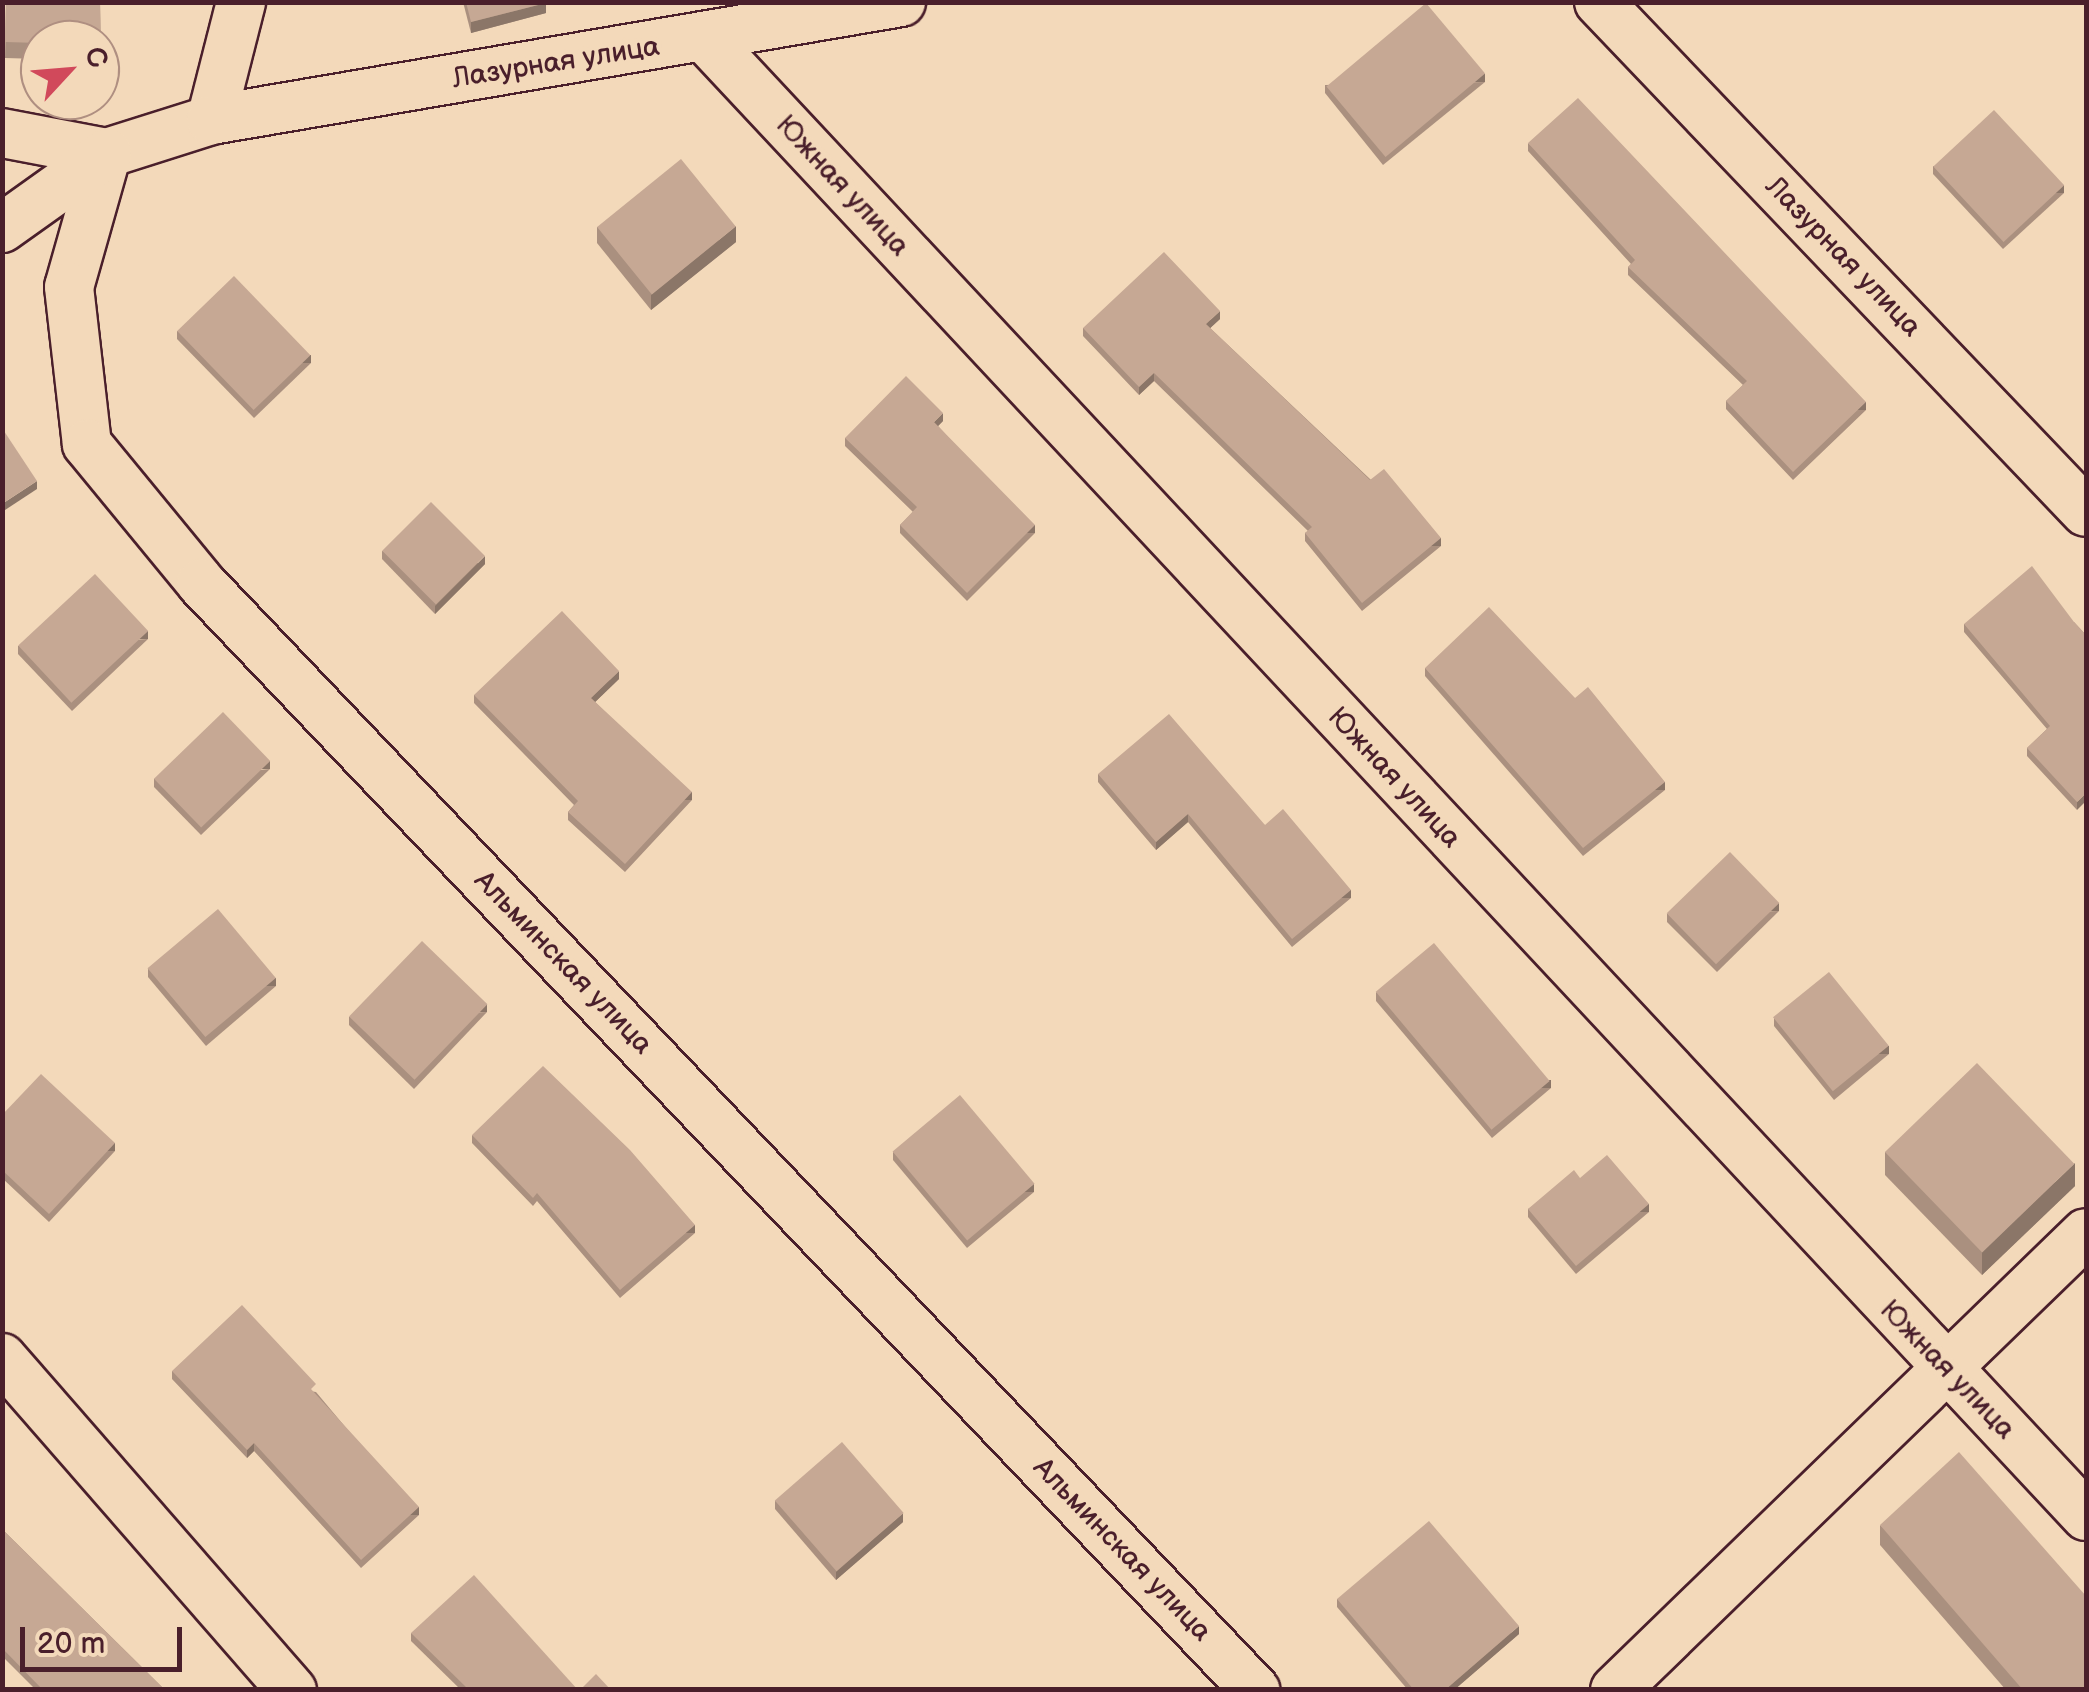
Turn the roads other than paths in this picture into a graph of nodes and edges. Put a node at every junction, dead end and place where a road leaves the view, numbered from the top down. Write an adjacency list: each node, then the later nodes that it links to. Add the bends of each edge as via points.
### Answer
1 (241, 2): 5 (street)
2 (901, 2): 4 (street, Лазурная улица)
3 (1600, 2): 9 (street, Лазурная улица)
4 (705, 38): 5 (street, Лазурная улица); 12 (street, Южная улица)
5 (211, 120): 7 (street, Лазурная улица)
6 (2, 133): 7 (street)
7 (106, 152): 8 (street); 15 (street, Альминская улица, via 69,288 87,444 201,583)
8 (2, 228)
9 (2086, 512)
10 (2086, 1233): 12 (street)
11 (2, 1358): 14 (street)
12 (1947, 1372): 13 (street, Южная улица); 16 (street)
13 (2086, 1516)
14 (292, 1690)
15 (1255, 1690)
16 (1616, 1690)

